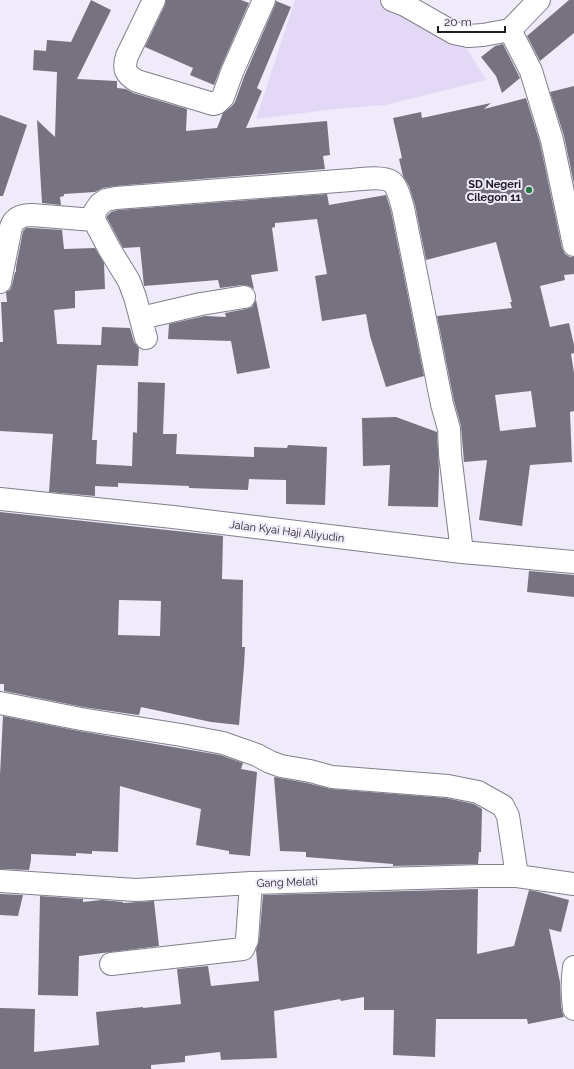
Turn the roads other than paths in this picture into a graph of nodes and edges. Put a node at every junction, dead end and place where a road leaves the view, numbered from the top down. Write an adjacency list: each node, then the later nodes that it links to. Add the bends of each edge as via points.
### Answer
1 (154, 0): 2 (street, via 128,56 126,71 137,81 214,104 222,97)
2 (264, 0)
3 (392, 0): 5 (street, via 454,33 468,36)
4 (539, 0): 5 (street)
5 (510, 30): 7 (street, via 531,71 552,140)
6 (94, 220): 9 (street, via 32,215 18,218 11,228); 10 (street, via 129,281 143,328 201,304); 12 (street, via 95,211 100,204 116,198 350,180 383,179 392,182 403,208 449,429)
7 (574, 241): 8 (street)
8 (574, 244)
9 (0, 282)
10 (244, 297)
11 (0, 499): 12 (street, Jalan Kyai Haji Aliyudin)
12 (462, 552): 13 (street, Jalan Kyai Haji Aliyudin)
13 (574, 562)
14 (0, 703): 15 (street, via 223,743 281,766 332,777 448,786 478,792 503,806 508,816)
15 (517, 876): 17 (street, Gang Melati); 18 (street, Gang Melati)
16 (0, 881): 17 (street, Gang Melati, via 136,890)
17 (251, 883): 19 (street, via 247,940 243,949)
18 (574, 884)
19 (111, 964)
20 (574, 966): 21 (street)
21 (574, 1009)

